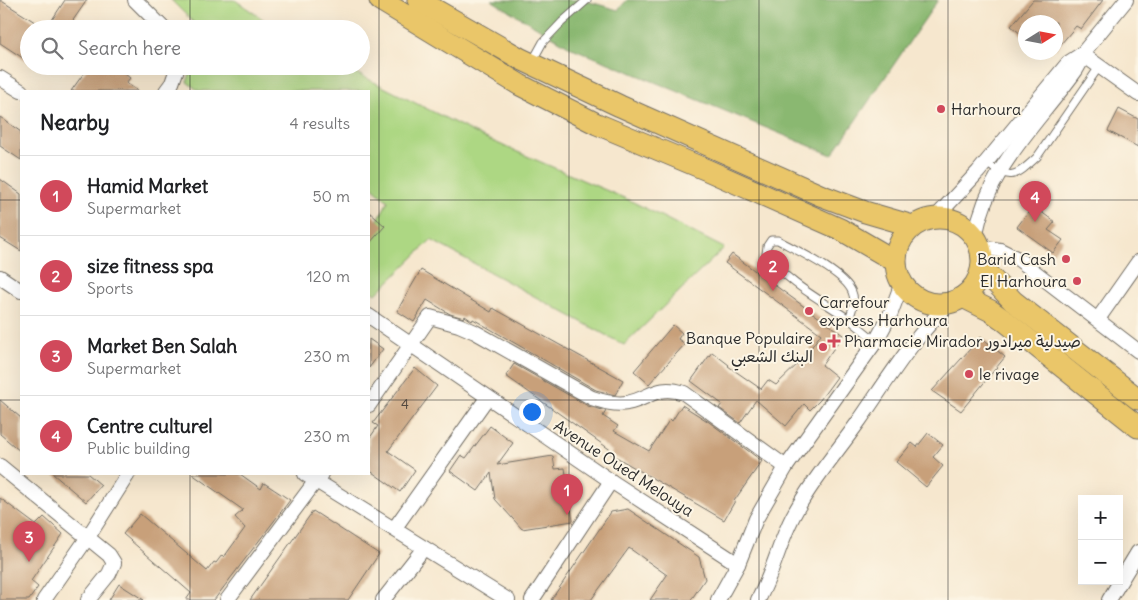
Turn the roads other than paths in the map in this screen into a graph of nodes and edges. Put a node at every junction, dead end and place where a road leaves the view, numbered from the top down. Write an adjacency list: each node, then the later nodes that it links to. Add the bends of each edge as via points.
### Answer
1 (135, 0): 6 (street)
2 (380, 0): 21 (main road, via 520,85 597,124 840,229)
3 (418, 0): 8 (main road)
4 (587, 0): 8 (lane, via 543,42)
5 (1126, 0): 7 (street)
6 (155, 20)
7 (1082, 54): 9 (street); 12 (street, via 1068,63)
8 (531, 64): 19 (main road, via 820,195)
9 (1100, 67): 15 (street); 17 (lane, via 1037,157 1016,174)
10 (175, 75): 14 (street)
11 (0, 78): 13 (street)
12 (1062, 80): 16 (street); 17 (street)
13 (20, 90)
14 (167, 90)
15 (1138, 94)
16 (986, 163): 17 (lane); 18 (street)
17 (999, 172): 20 (street, via 987,194)
18 (936, 218): 19 (main road); 20 (main road, via 958,222 968,228)
19 (912, 226): 21 (main road, via 903,236)
20 (977, 242): 23 (main road); 30 (street, via 1018,258)
21 (896, 261): 25 (main road)
22 (1138, 262): 30 (street)
23 (982, 268): 27 (main road, via 972,289); 35 (main road, via 1013,301)
24 (0, 277): 26 (street)
25 (902, 284): 27 (main road, via 918,299 928,303 939,305); 31 (street)
26 (20, 290)
27 (956, 300): 37 (main road, via 977,303 1005,320); 55 (street, via 936,316 916,339 804,497 786,530)
28 (370, 317): 32 (street, Avenue Oued Melouya)
29 (849, 319): 29 (lane, via 854,301 846,281 778,240 771,240 766,254 772,262); 31 (lane)
30 (1098, 319): 33 (street)
31 (876, 341): 39 (street)
32 (411, 344): 34 (street, Avenue Oued Melouya); 36 (street); 39 (street, via 430,317 475,332 606,403 628,403 649,394 674,390)
33 (1138, 351)
34 (487, 398): 42 (street, Avenue Oued Melouya); 43 (street)
35 (1138, 399)
36 (370, 404)
37 (1138, 427)
38 (0, 466): 44 (street)
39 (786, 467): 47 (street, via 756,519)
40 (127, 475): 44 (street)
41 (314, 476): 43 (street); 50 (street)
42 (611, 481): 47 (street, Avenue Oued Melouya); 53 (street)
43 (394, 529): 45 (street)
44 (88, 537): 48 (street); 49 (street, via 109,554 114,563)
45 (424, 548): 51 (street); 52 (street)
46 (1138, 552): 56 (street)
47 (738, 564): 54 (street)
48 (44, 600)
49 (88, 600)
50 (227, 600)
51 (383, 600)
52 (508, 600)
53 (532, 600)
54 (718, 600)
55 (758, 600)
56 (1109, 600)

